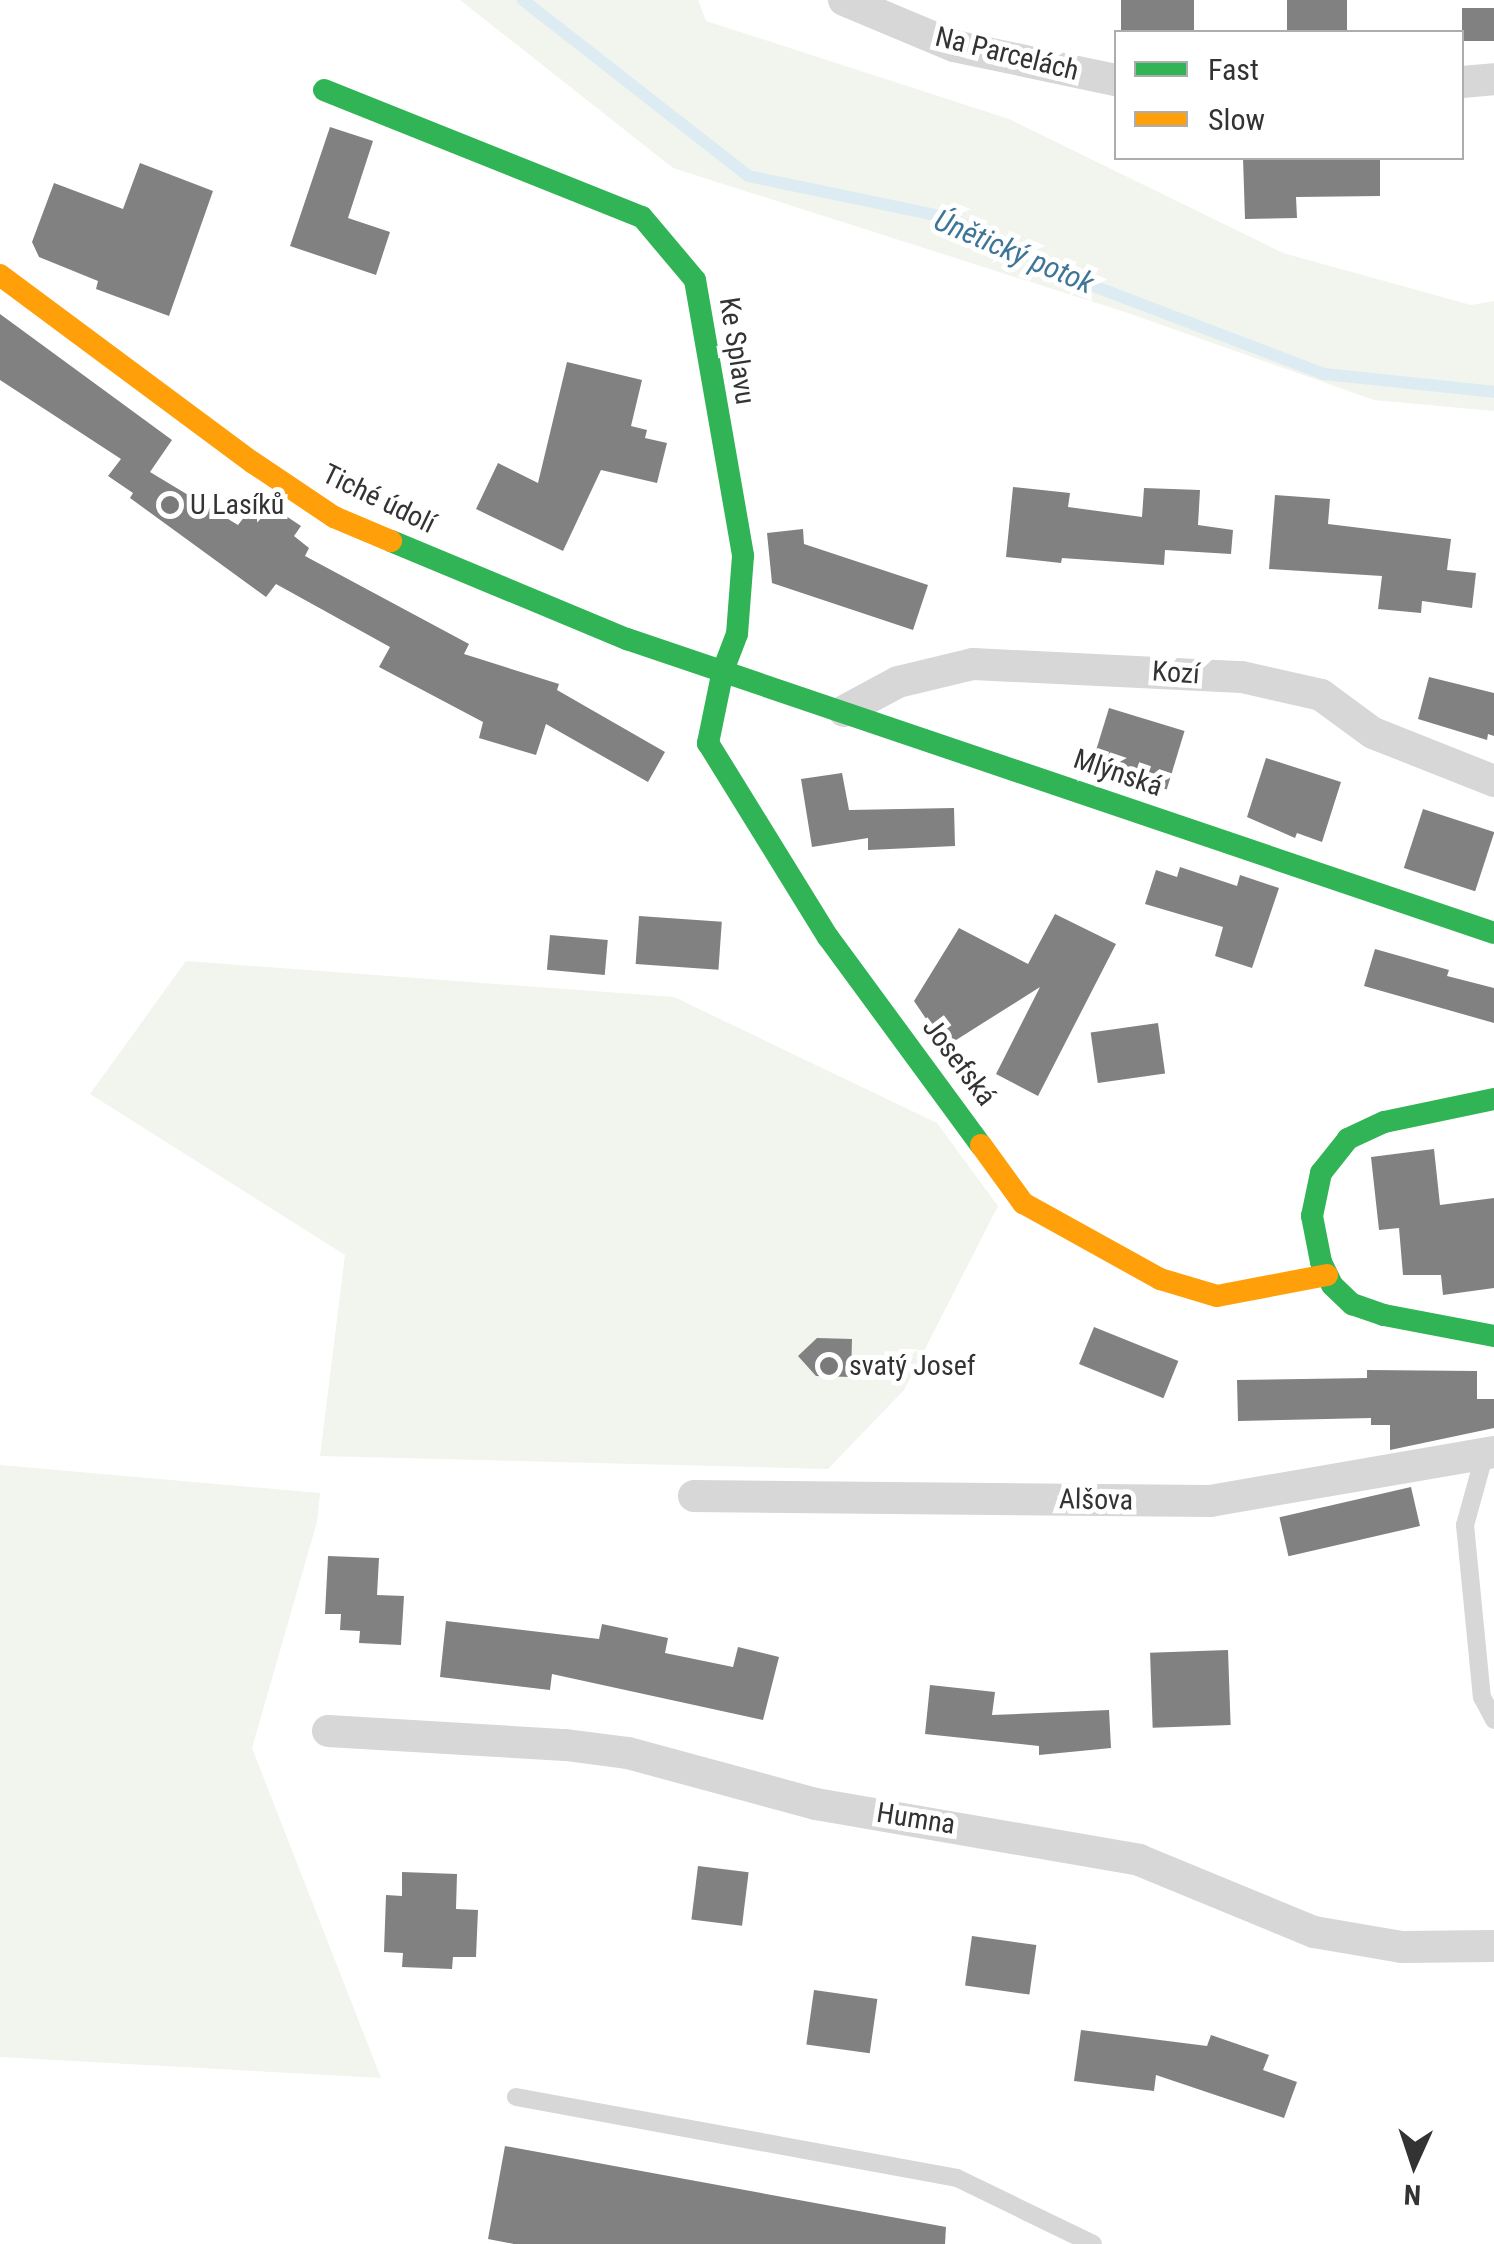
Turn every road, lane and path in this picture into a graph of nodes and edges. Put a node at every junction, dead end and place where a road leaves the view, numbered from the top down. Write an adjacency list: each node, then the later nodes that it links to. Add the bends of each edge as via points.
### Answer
1 (844, 0): 3 (street, Na Parcelách, via 954,46)
2 (1494, 79): 4 (street)
3 (1114, 80)
4 (1464, 82)
5 (324, 90): 7 (street, Ke Splavu, via 642,217 694,280 743,556 737,634)
6 (0, 274): 7 (street, Tiché údolí, via 334,517 627,639)
7 (723, 670): 8 (street, Mlýnská); 12 (street, Josefská, via 708,743 828,937 1023,1203 1160,1279 1217,1296)
8 (844, 711): 9 (street, Kozí, via 898,682 973,664 1242,677 1321,696 1373,733); 10 (street, Mlýnská)
9 (1494, 781)
10 (1494, 933)
11 (1494, 1099): 12 (street, via 1372,1126 1334,1152 1312,1204 1316,1250)
12 (1328, 1276): 13 (street, via 1341,1295 1366,1310)
13 (1494, 1336)
14 (1490, 1452): 15 (street, Alšova, via 1210,1501); 16 (lane, via 1465,1524 1482,1697)
15 (694, 1496)
16 (1494, 1720)
17 (328, 1732): 18 (street, Humna, via 628,1753 816,1804 1139,1860 1314,1932 1402,1947)
18 (1494, 1946)
19 (516, 2097): 20 (lane, via 957,2178)
20 (1093, 2244)

